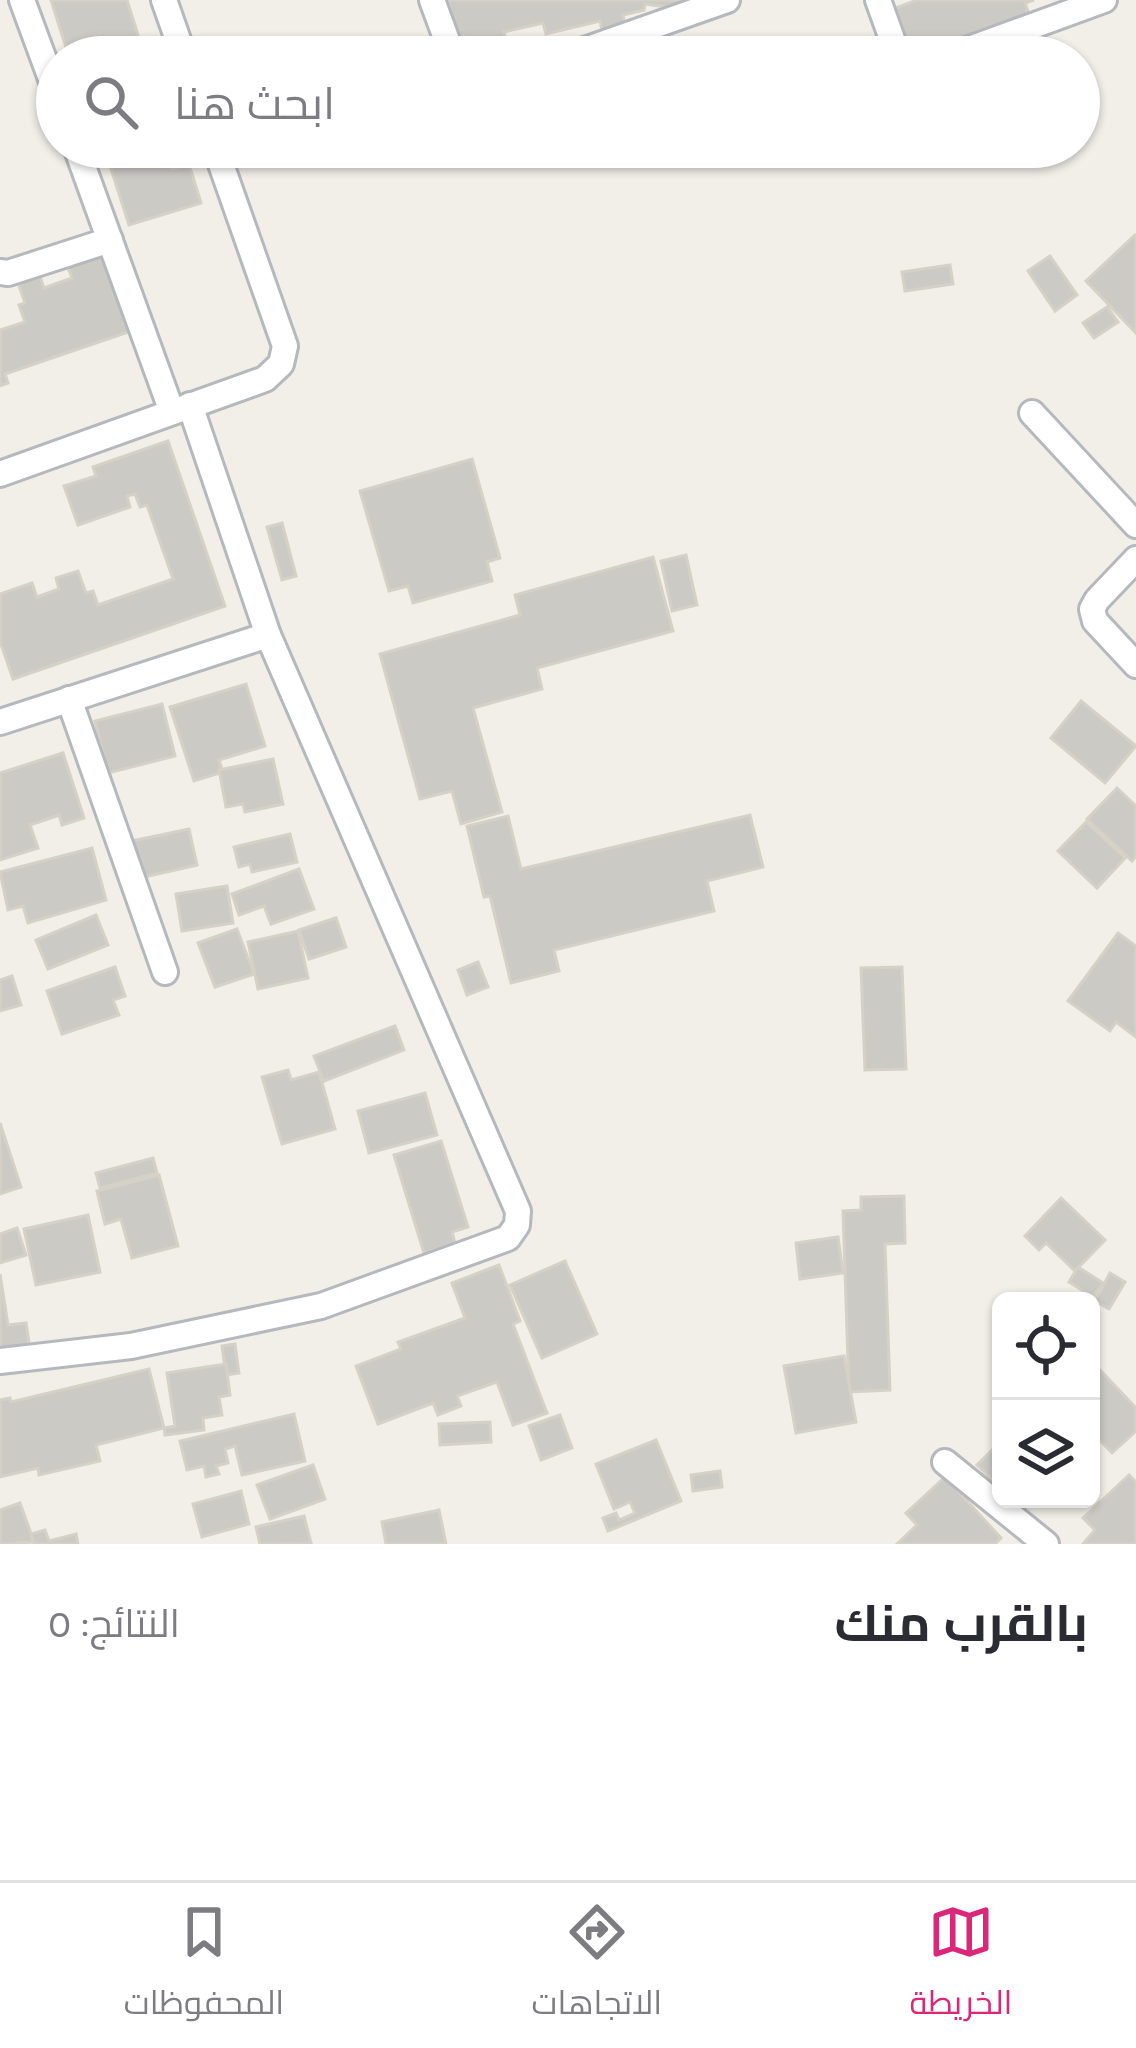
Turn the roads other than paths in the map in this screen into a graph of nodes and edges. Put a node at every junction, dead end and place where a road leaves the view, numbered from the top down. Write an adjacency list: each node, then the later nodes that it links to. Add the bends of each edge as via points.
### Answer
1 (22, 0): 12 (street)
2 (164, 0): 7 (street)
3 (432, 0): 8 (street)
4 (727, 0): 9 (street)
5 (878, 0): 10 (street)
6 (1104, 0): 11 (street)
7 (177, 36)
8 (445, 36)
9 (625, 36)
10 (891, 36)
11 (1005, 36)
12 (36, 38)
13 (84, 168): 15 (street)
14 (222, 168): 17 (street, via 285,346 266,379)
15 (110, 240): 16 (street); 17 (street)
16 (0, 272)
17 (181, 409): 19 (street); 22 (street)
18 (1032, 412): 20 (street)
19 (0, 474)
20 (1136, 525)
21 (1136, 559): 23 (street, via 1092,609)
22 (268, 635): 24 (street); 27 (street, via 518,1210 517,1225 508,1238 321,1306 131,1346)
23 (1136, 665)
24 (69, 699): 25 (street); 26 (street)
25 (0, 722)
26 (165, 972)
27 (0, 1361)
28 (946, 1462): 29 (street)
29 (1046, 1544)

